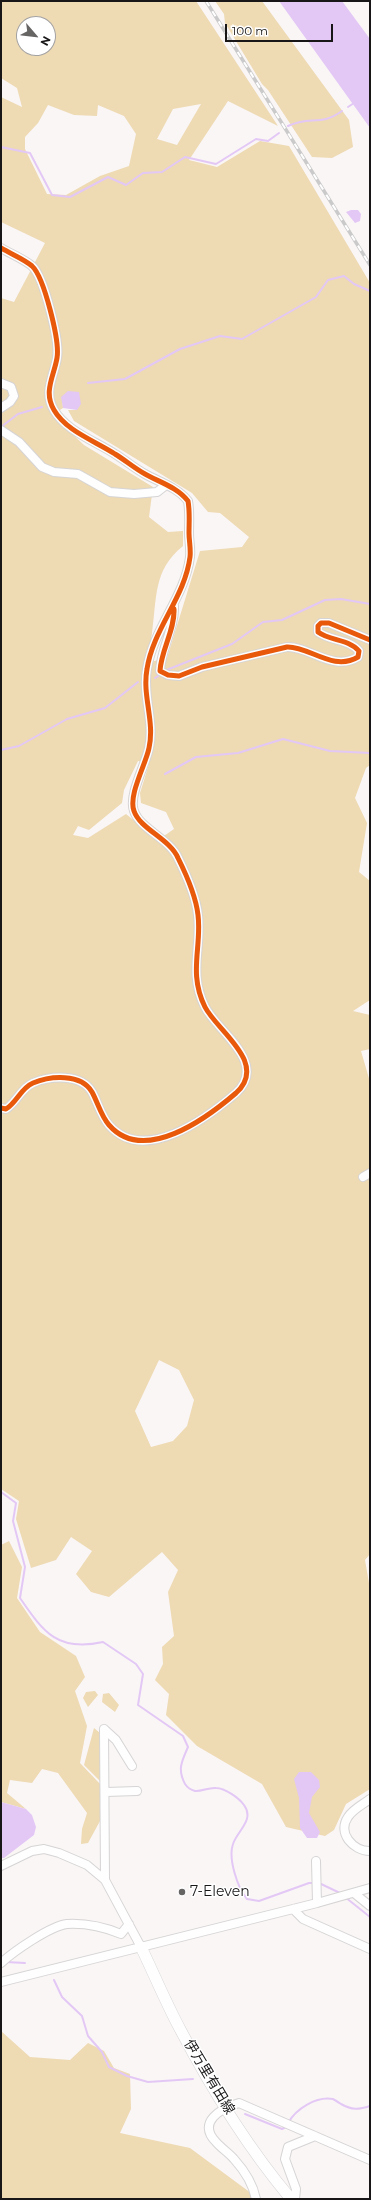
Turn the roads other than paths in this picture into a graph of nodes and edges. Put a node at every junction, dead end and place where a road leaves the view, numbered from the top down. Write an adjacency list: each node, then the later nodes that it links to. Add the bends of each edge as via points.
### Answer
1 (1, 248): 5 (street, via 32,266 41,277 58,346 57,359 48,388 53,409 61,420)
2 (1, 383): 3 (street, via 11,387 14,396)
3 (1, 408)
4 (1, 430): 5 (street, via 19,442 42,467 54,472 78,474 110,492 157,492)
5 (166, 485): 6 (street, via 183,495 190,509 191,554 186,576)
6 (174, 604): 7 (street, via 174,617 160,657 161,672 179,676 202,667 287,647 298,646 312,655 327,660 351,661 358,657 359,651 355,646 318,632 321,623 328,623); 8 (street, via 155,641 147,669 151,739 136,787 134,810 137,817 175,852 180,861 198,913 195,956 199,991 215,1023 240,1050 246,1063 244,1082 239,1090 213,1111 178,1133 156,1140 137,1139 120,1134 103,1117 91,1090 81,1081 68,1078 46,1079 30,1084 23,1089 12,1105 6,1109)
7 (370, 640)
8 (1, 1108)
9 (132, 1766): 11 (street, via 116,1740 104,1729)
10 (137, 1791): 11 (street)
11 (106, 1792): 16 (street)
12 (370, 1799): 13 (street, via 347,1818 345,1829 348,1841 357,1848)
13 (370, 1851)
14 (316, 1861): 19 (street)
15 (1, 1866): 16 (street, via 32,1851 44,1849 59,1852 87,1865)
16 (105, 1880): 22 (street)
17 (370, 1888): 18 (street)
18 (352, 1894): 19 (street); 20 (street)
19 (317, 1903): 21 (street)
20 (370, 1906)
21 (293, 1909): 23 (street); 24 (street, via 303,1919)
22 (129, 1924): 23 (street); 25 (street, via 121,1934 104,1927 66,1924 32,1940)
23 (141, 1947): 26 (street); 27 (main road, 伊万里有田線, via 180,2029)
24 (370, 1949)
25 (4, 1961)
26 (1, 1982)
27 (226, 2107): 28 (street, via 239,2103); 30 (street, via 214,2115 209,2124 209,2133 234,2159 253,2187); 31 (main road, 伊万里有田線, via 266,2169)
28 (316, 2136): 29 (street); 32 (street, via 288,2147 284,2159 296,2189)
29 (370, 2160)
30 (256, 2199)
31 (291, 2199)
32 (295, 2199)

